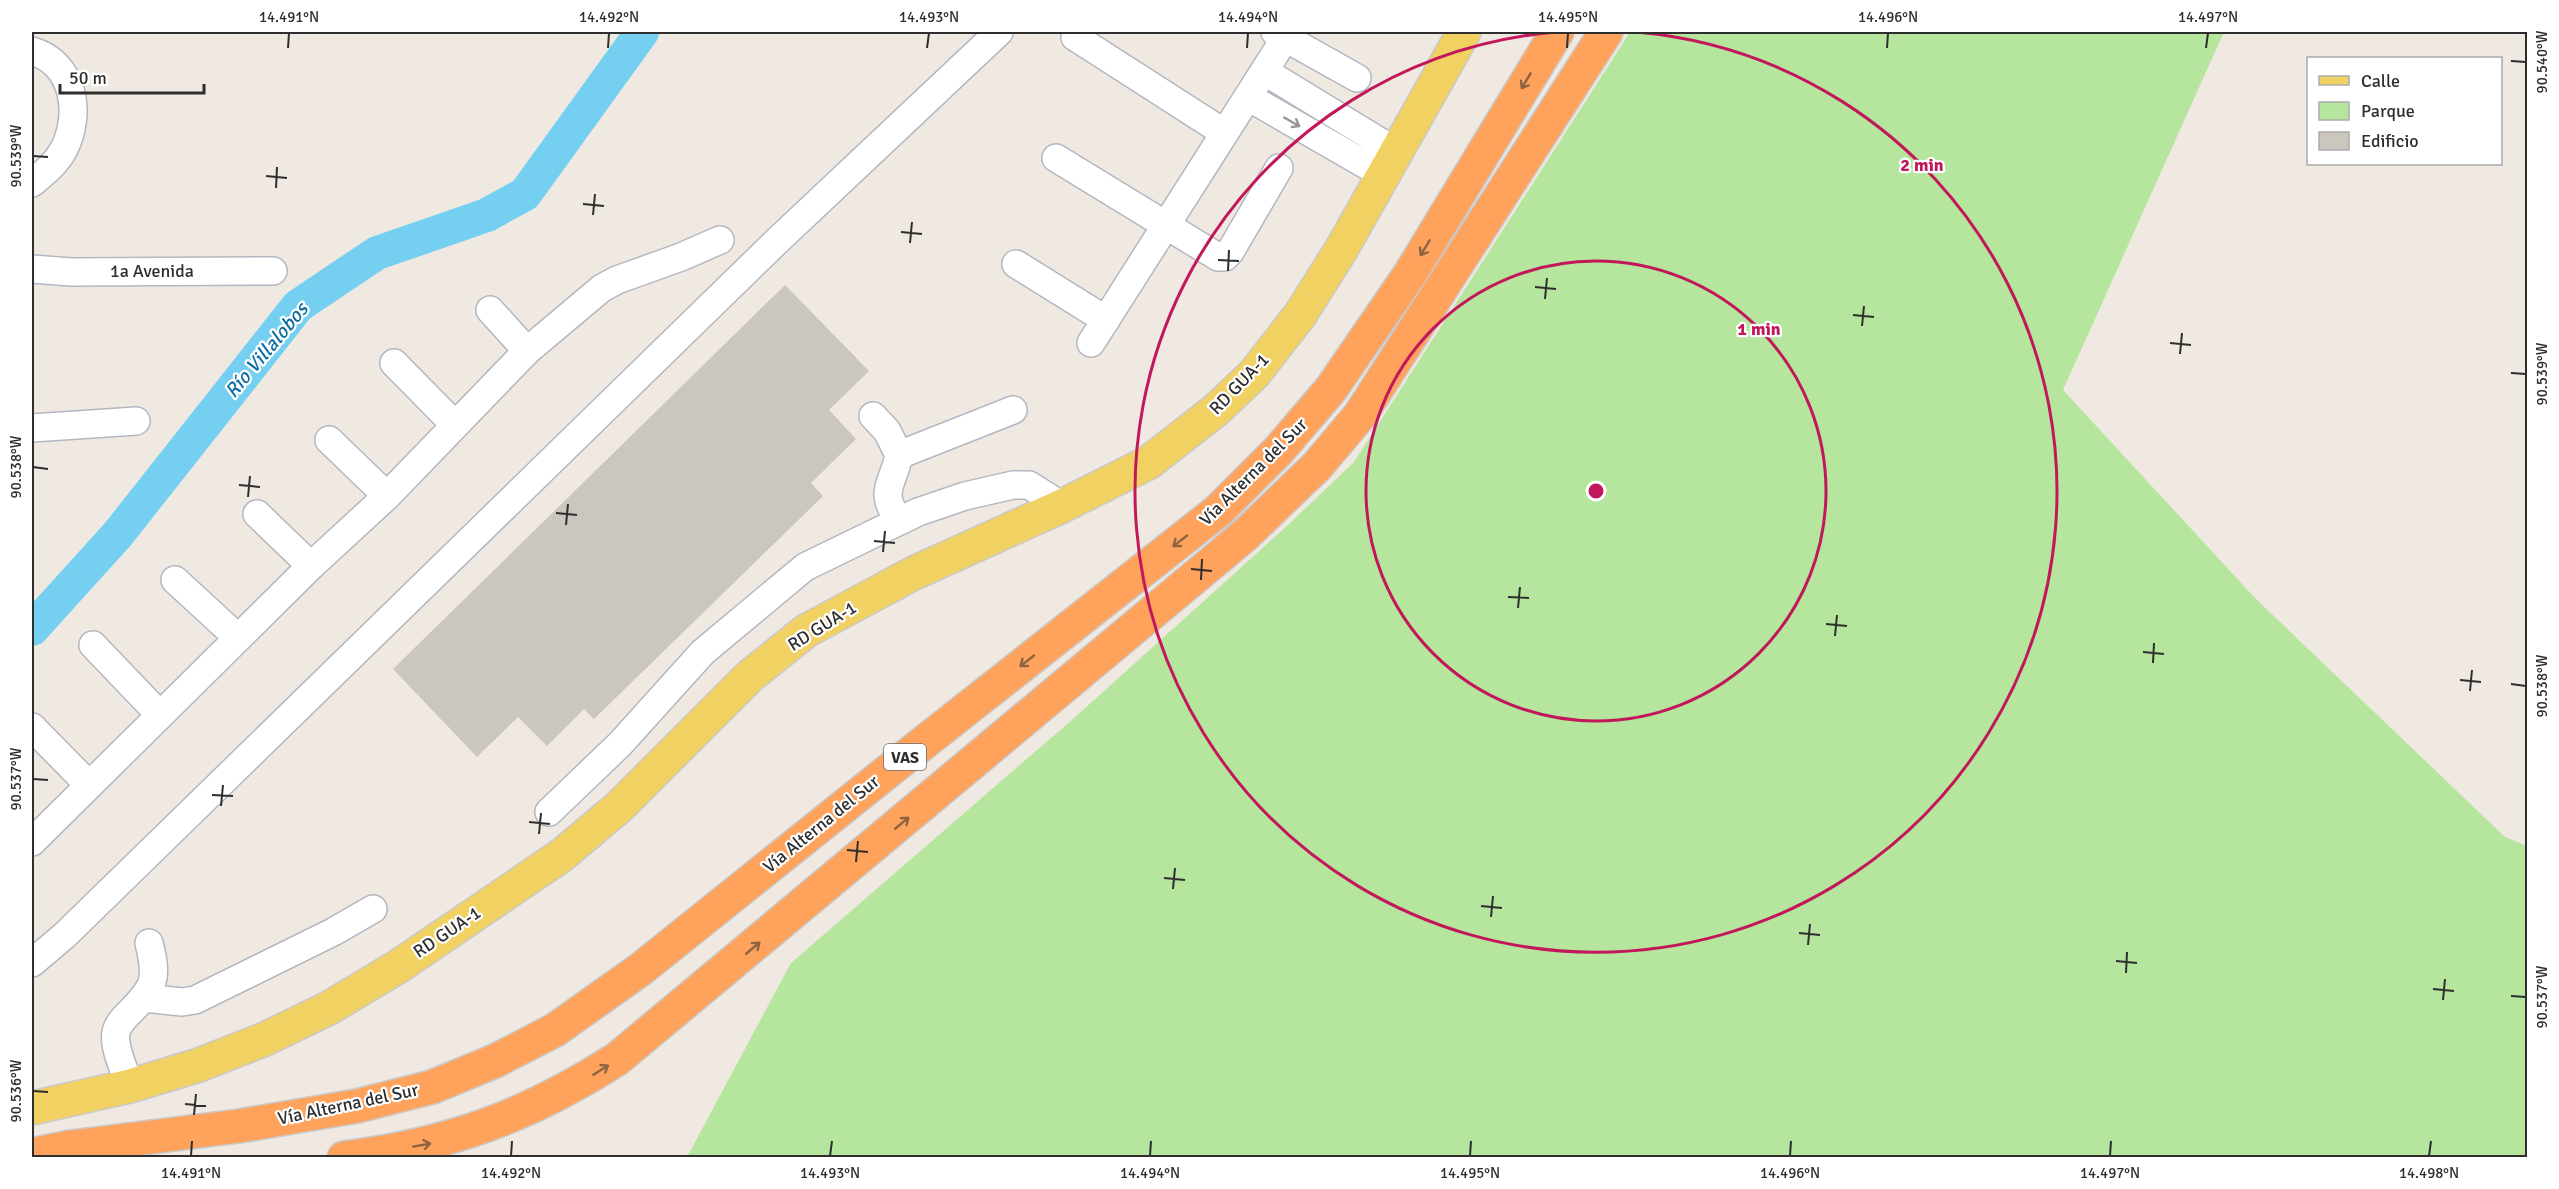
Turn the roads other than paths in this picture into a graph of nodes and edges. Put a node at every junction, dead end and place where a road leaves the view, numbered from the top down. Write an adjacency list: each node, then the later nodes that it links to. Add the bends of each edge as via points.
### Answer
1 (999, 32): 48 (street)
2 (1464, 32): 13 (main road, RD GUA-1)
3 (1557, 32): 52 (highway, Vía Alterna del Sur / VAS, one-way to 52, via 1410,274 1331,389 1278,451 1220,510 641,969 555,1030 432,1086 357,1106)
4 (1606, 32): 53 (highway, Vía Alterna del Sur / VAS, one-way to 4, via 434,1143 469,1132 548,1100 617,1059 1244,536 1317,466 1360,415)
5 (1283, 34): 8 (street); 9 (street)
6 (1075, 37): 11 (street)
7 (32, 51): 15 (street, via 52,61 68,79 73,110 64,148)
8 (1264, 71): 10 (street); 13 (street)
9 (1357, 78)
10 (1248, 97): 11 (street); 13 (street, one-way to 13)
11 (1223, 132): 16 (street)
12 (1056, 158): 16 (street)
13 (1389, 163): 34 (main road, RD GUA-1, via 1341,250 1254,374 1216,410 1148,463)
14 (1278, 168): 16 (street, via 1225,257 1218,257)
15 (32, 183)
16 (1166, 225): 22 (street)
17 (720, 240): 24 (street, via 602,288)
18 (1016, 264): 22 (street)
19 (32, 269): 20 (street, 1a Avenida)
20 (273, 271)
21 (490, 310): 24 (street)
22 (1106, 320): 23 (street)
23 (1091, 344)
24 (527, 351): 29 (street)
25 (394, 363): 29 (street)
26 (1013, 410): 32 (street)
27 (873, 416): 32 (street, via 887,431)
28 (136, 421): 30 (street)
29 (454, 424): 33 (street)
30 (32, 428)
31 (329, 440): 33 (street)
32 (899, 455): 36 (street, via 887,499)
33 (387, 496): 37 (street)
34 (1062, 506): 36 (street, via 1029,485 1012,485 965,496); 50 (main road, RD GUA-1, via 914,573 806,631 750,676 618,807 562,855 399,966 329,1008 265,1039)
35 (257, 514): 37 (street)
36 (900, 520): 44 (street, via 806,567 759,605 703,652 620,744)
37 (311, 566): 39 (street)
38 (175, 580): 39 (street)
39 (238, 638): 41 (street)
40 (93, 645): 41 (street)
41 (160, 715): 43 (street)
42 (32, 727): 43 (street)
43 (89, 785): 45 (street)
44 (549, 812)
45 (32, 842)
46 (373, 909): 49 (street, via 195,1000)
47 (149, 943): 49 (street, via 154,981)
48 (32, 963)
49 (144, 998): 50 (street, via 119,1024 116,1034)
50 (130, 1086): 51 (main road, RD GUA-1)
51 (32, 1108)
52 (32, 1155)
53 (344, 1158)

